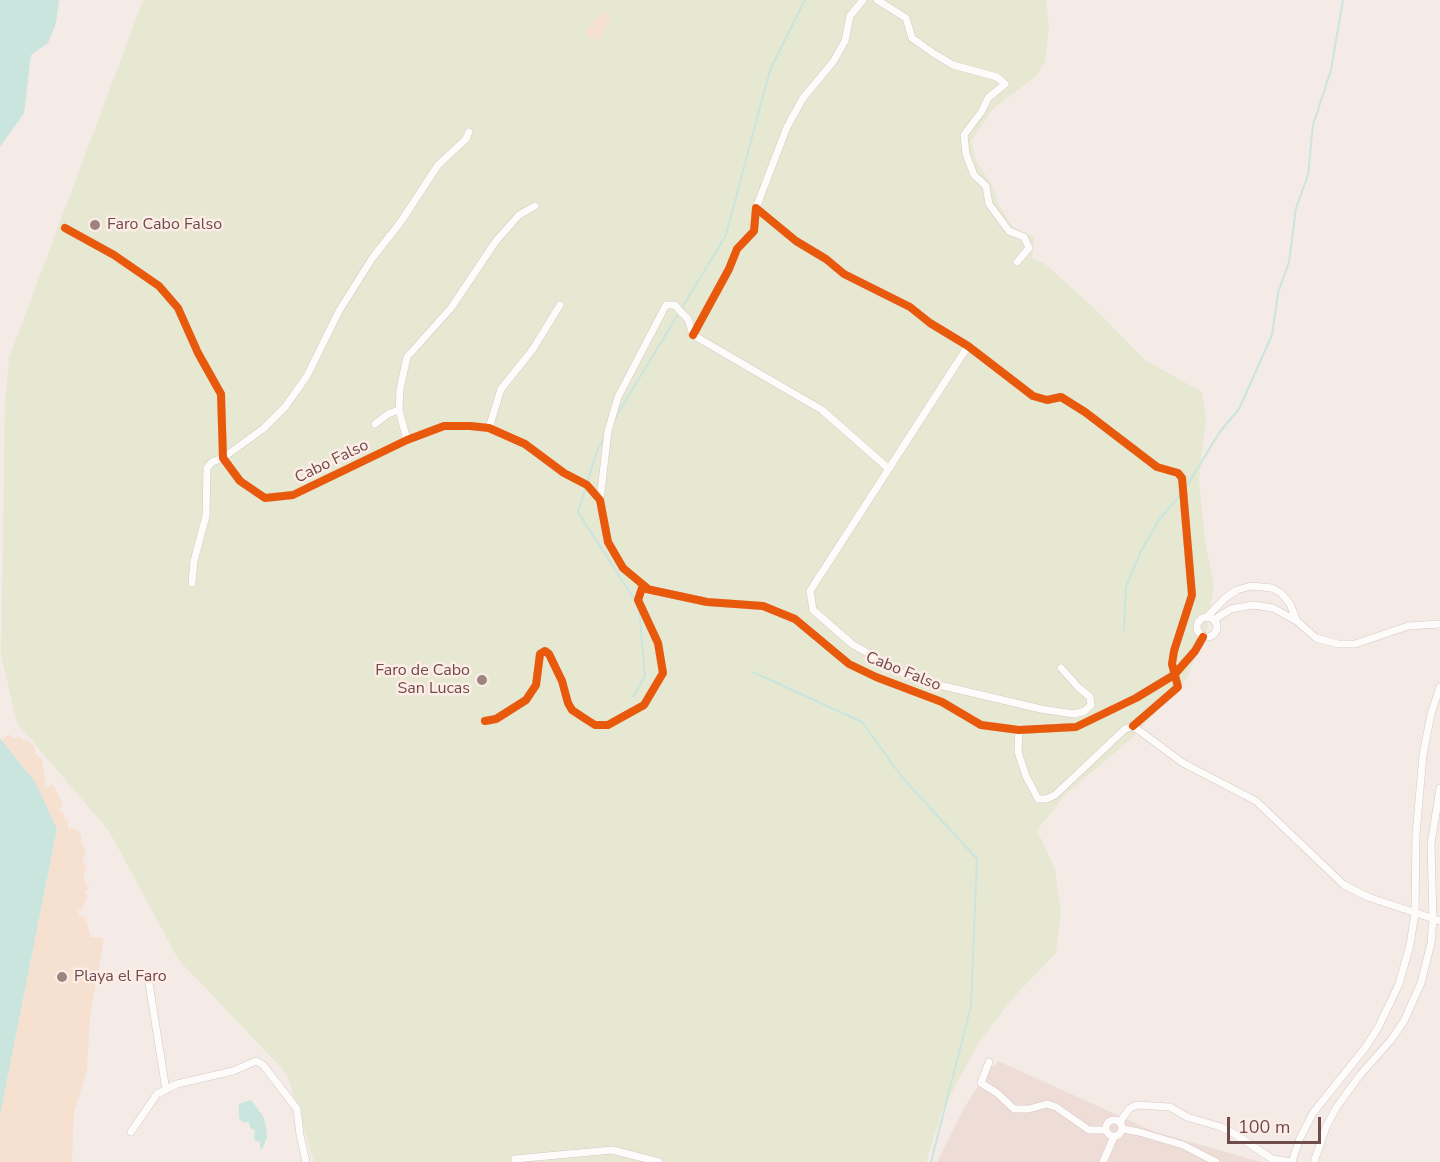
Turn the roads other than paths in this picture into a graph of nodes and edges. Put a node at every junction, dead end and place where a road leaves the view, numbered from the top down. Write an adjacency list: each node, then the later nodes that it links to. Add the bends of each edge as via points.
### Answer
1 (863, 0): 5 (street, via 850,16 845,41 833,62 803,98 787,127)
2 (877, 0): 7 (street, via 906,18 912,38 933,52 953,65 997,77 1005,84 988,98 964,135 966,154 974,175 986,186 989,204 1009,231 1024,237 1029,248)
3 (470, 132): 15 (street, via 438,165 373,257 339,311 307,376 285,407)
4 (535, 206): 11 (street, via 519,215 496,241 451,308 407,357)
5 (756, 208): 9 (street, via 754,231 737,249); 10 (street, via 844,274 910,307)
6 (66, 228): 15 (street, via 150,280 178,308 221,394)
7 (1017, 262)
8 (560, 305): 13 (street, via 533,349 501,389)
9 (693, 335): 16 (street, via 822,410); 17 (street, via 680,310 675,305 666,305 618,398 608,431)
10 (968, 346): 16 (street); 32 (street, via 1033,396 1047,400 1061,397 1157,467 1182,478 1192,595 1174,651)
11 (399, 410): 12 (street); 14 (street)
12 (375, 424)
13 (489, 428): 14 (street, Cabo Falso, via 444,426); 18 (street, Cabo Falso, via 525,444)
14 (407, 440): 15 (street, Cabo Falso, via 293,495 266,498 240,481)
15 (223, 458): 20 (street, via 207,468 206,516)
16 (889, 469): 31 (street, via 810,591 813,610 852,644 902,673 1041,709 1074,714 1085,711 1091,705 1090,697)
17 (603, 477): 18 (street); 19 (street)
18 (587, 485): 19 (street, Cabo Falso)
19 (600, 500): 21 (street, Cabo Falso, via 608,542 622,568)
20 (192, 583)
21 (647, 588): 34 (street, via 640,590 638,600 658,643 663,673 638,710 608,725 584,718 572,710 545,651 540,654 536,685 526,700 496,719); 36 (street, Cabo Falso, via 707,602 763,606 795,619 849,664 942,702 981,725)
22 (1225, 598): 23 (street, via 1251,586 1272,588); 24 (street); 26 (street)
23 (1290, 604): 25 (street); 28 (street)
24 (1231, 609): 25 (street, via 1253,605); 27 (street)
25 (1284, 614): 28 (street)
26 (1207, 617): 27 (street); 30 (street, via 1197,623 1198,633)
27 (1215, 621): 30 (street, via 1215,634)
28 (1297, 621): 29 (street, via 1316,638 1338,644 1355,644 1417,624)
29 (1440, 624)
30 (1203, 637): 32 (street)
31 (1061, 668)
32 (1174, 675): 35 (street, via 1178,687); 36 (street, Cabo Falso, via 1076,727)
33 (1440, 687): 38 (street, via 1422,754)
34 (485, 721)
35 (1133, 726): 36 (street, via 1046,799 1038,799 1026,776 1018,752); 38 (street, via 1183,763 1256,801 1344,885)
36 (1019, 730)
37 (1440, 788): 39 (street, via 1430,852)
38 (1415, 913): 39 (street); 52 (street, via 1405,963 1387,1011 1365,1048 1313,1113)
39 (1437, 920): 53 (street, via 1414,1002 1391,1040 1336,1108)
40 (148, 977): 42 (street)
41 (989, 1062): 44 (street, via 981,1083 1014,1109 1047,1104 1089,1130)
42 (165, 1090): 45 (street, via 157,1094); 47 (street, via 256,1061 264,1065 297,1109)
43 (1121, 1126): 44 (street, via 1110,1121); 46 (street, via 1120,1134); 51 (street, via 1183,1145); 52 (street, via 1129,1110 1136,1106 1170,1107 1235,1134 1272,1159)
44 (1106, 1130): 46 (street)
45 (131, 1132)
46 (1114, 1137): 50 (street)
47 (306, 1162)
48 (515, 1162): 49 (street, via 612,1150)
49 (659, 1162)
50 (1103, 1162)
51 (1216, 1162)
52 (1292, 1162)
53 (1314, 1162)

